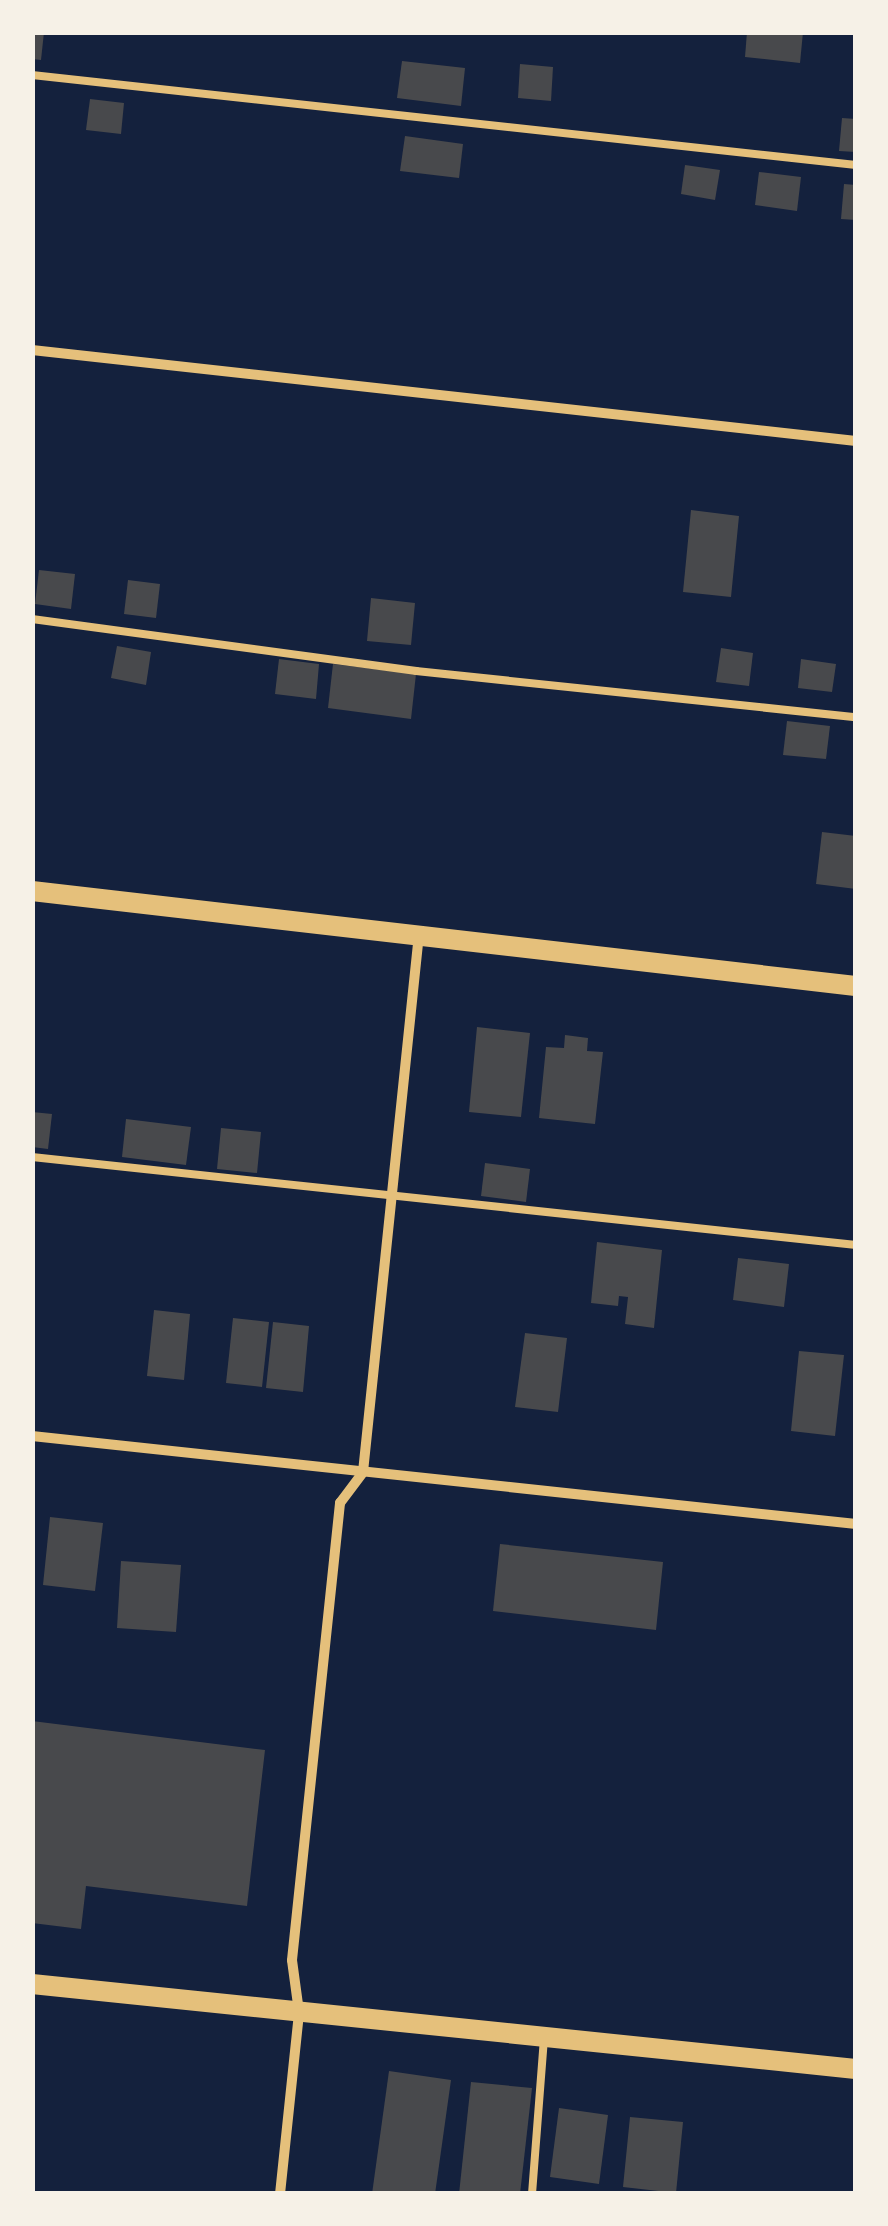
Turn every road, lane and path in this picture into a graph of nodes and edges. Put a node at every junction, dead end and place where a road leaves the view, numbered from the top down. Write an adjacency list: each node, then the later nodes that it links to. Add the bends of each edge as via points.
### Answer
1 (32, 75): 2 (lane)
2 (856, 165)
3 (32, 350): 4 (street)
4 (856, 441)
5 (32, 618): 6 (lane, via 416,671)
6 (856, 717)
7 (32, 891): 8 (main road)
8 (419, 933): 9 (main road); 11 (street)
9 (856, 986)
10 (32, 1157): 11 (lane)
11 (392, 1196): 12 (lane); 14 (street)
12 (856, 1245)
13 (32, 1436): 14 (street)
14 (363, 1472): 15 (street); 17 (street, via 340,1503 292,1960)
15 (856, 1524)
16 (32, 1984): 17 (main road)
17 (299, 2012): 18 (main road); 20 (street)
18 (544, 2036): 19 (main road); 21 (lane)
19 (856, 2069)
20 (280, 2194)
21 (532, 2194)

